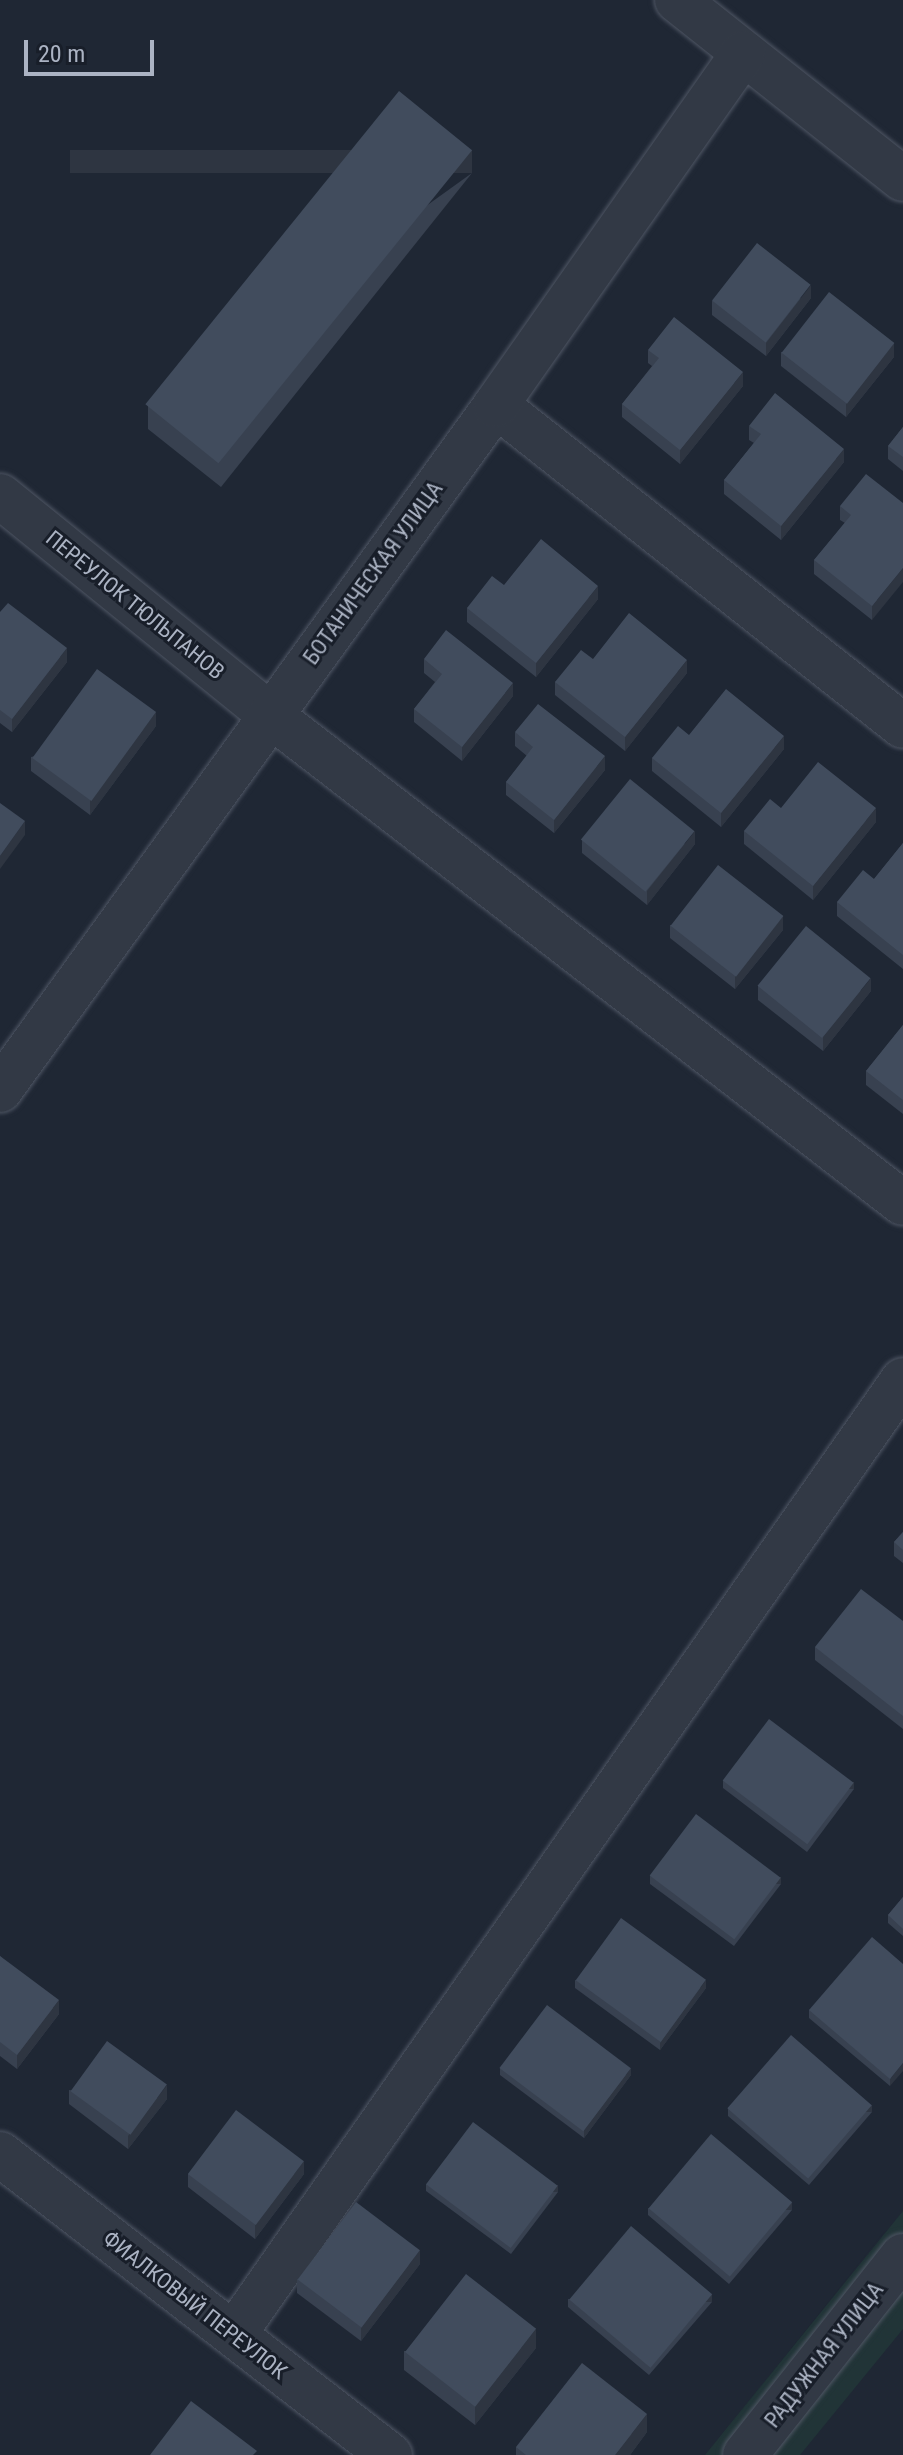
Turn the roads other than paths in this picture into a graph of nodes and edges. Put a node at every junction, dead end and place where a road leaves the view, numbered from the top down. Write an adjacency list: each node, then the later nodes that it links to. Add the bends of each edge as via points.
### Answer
1 (677, 0): 2 (street)
2 (743, 53): 3 (street); 4 (street, БОТАНИЧЕСКАЯ УЛИЦА)
3 (903, 179)
4 (496, 405): 6 (street, БОТАНИЧЕСКАЯ УЛИЦА); 7 (street)
5 (0, 496): 6 (street, ПЕРЕУЛОК ТЮЛЬПАНОВ)
6 (270, 715): 8 (street, БОТАНИЧЕСКАЯ УЛИЦА); 9 (street, ПЕРЕУЛОК ТЮЛЬПАНОВ)
7 (903, 726)
8 (0, 1090)
9 (903, 1203)
10 (903, 1380): 13 (street)
11 (0, 2154): 13 (street, ФИАЛКОВЫЙ ПЕРЕУЛОК)
12 (903, 2256): 15 (street, РАДУЖНАЯ УЛИЦА)
13 (234, 2334): 14 (street, ФИАЛКОВЫЙ ПЕРЕУЛОК)
14 (390, 2455)
15 (745, 2455)

